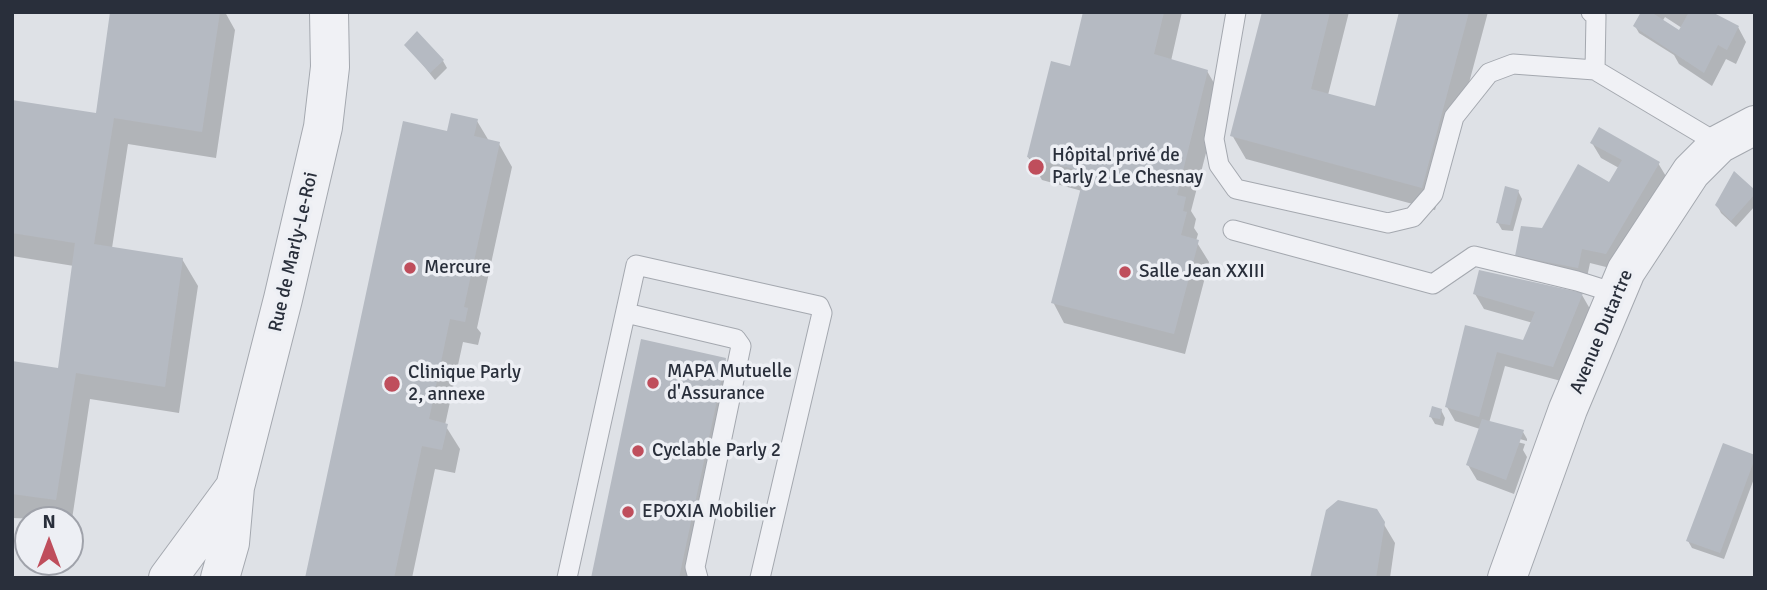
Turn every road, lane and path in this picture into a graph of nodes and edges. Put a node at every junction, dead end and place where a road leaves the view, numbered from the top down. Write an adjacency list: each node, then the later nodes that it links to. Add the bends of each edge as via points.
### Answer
1 (329, 12): 10 (street, Rue de Marly-Le-Roi, via 330,67 323,127)
2 (1236, 12): 4 (lane, via 1214,139 1219,165 1236,189 1388,223 1413,217 1433,194 1454,117 1489,73 1513,64)
3 (1591, 12): 4 (lane, via 1596,16)
4 (1595, 70): 6 (lane)
5 (1755, 125): 6 (street, Avenue Dutartre)
6 (1719, 144): 8 (street, Avenue Dutartre, via 1691,172)
7 (1233, 230): 8 (lane, via 1433,284 1474,256)
8 (1615, 293): 16 (street, Avenue Dutartre)
9 (626, 313): 13 (lane); 14 (lane, via 736,339 741,346 695,567); 15 (lane, via 636,265 819,306 822,313)
10 (235, 487): 11 (street, Rue de Marly-Le-Roi); 12 (street, Rue de Marly-Le-Roi, via 230,543)
11 (169, 578)
12 (220, 578)
13 (567, 578)
14 (698, 578)
15 (760, 578)
16 (1507, 578)

